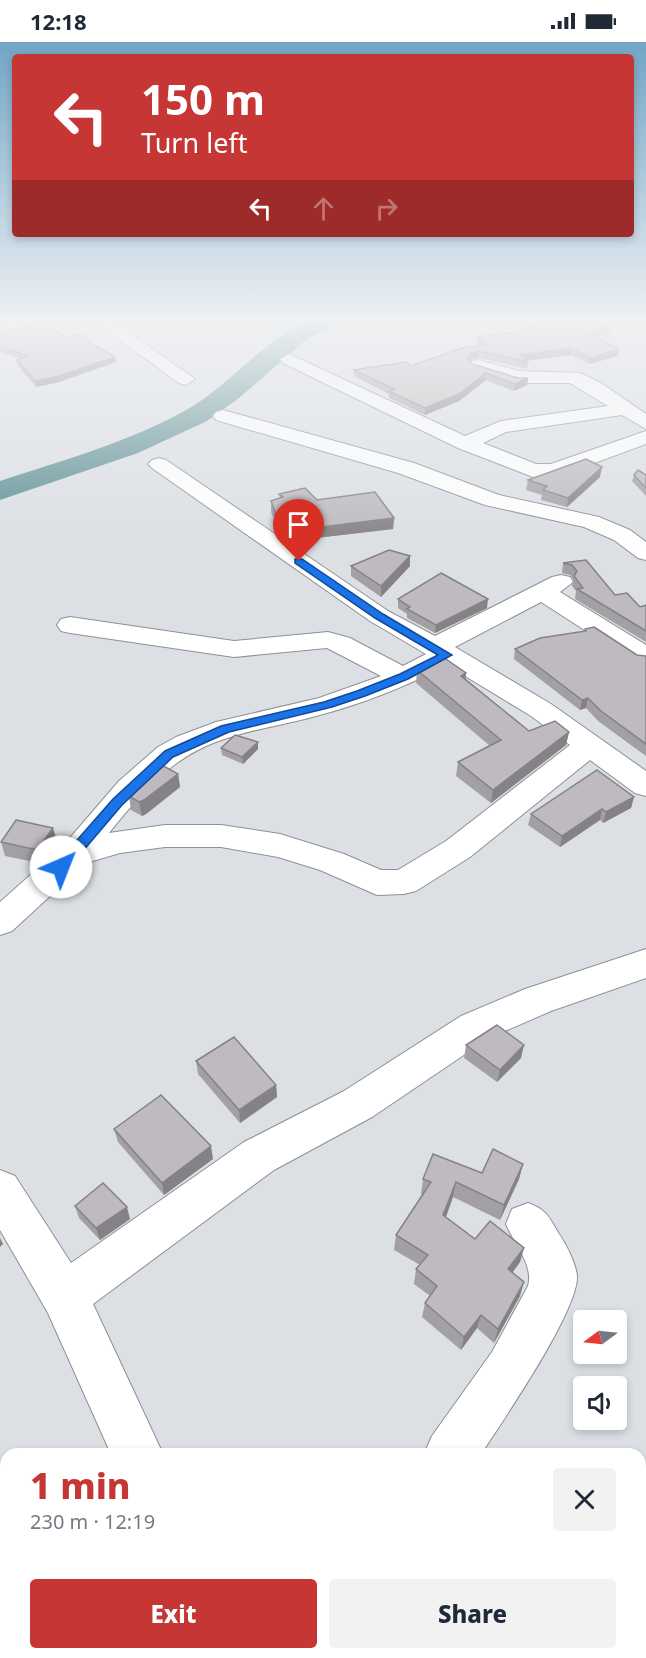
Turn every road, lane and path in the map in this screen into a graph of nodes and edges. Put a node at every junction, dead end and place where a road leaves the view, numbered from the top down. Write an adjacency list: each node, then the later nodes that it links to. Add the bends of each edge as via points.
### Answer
1 (369, 397): 7 (street)
2 (618, 397): 3 (street)
3 (624, 400): 5 (street); 7 (street, via 501,428)
4 (223, 416): 9 (street, via 406,468 493,500 591,522 622,535)
5 (646, 423)
6 (646, 437): 7 (street, via 544,472 512,464)
7 (465, 444)
8 (159, 464): 11 (street, via 379,616)
9 (646, 553)
10 (70, 625): 13 (street, via 234,649 328,640)
11 (439, 652): 12 (street, via 552,587); 13 (street); 14 (street, via 483,674)
12 (646, 657)
13 (404, 677): 16 (street, via 327,705 225,729 169,754 118,802)
14 (589, 744): 15 (street); 16 (street, via 458,849 404,882 377,883 332,862 280,846 221,836 143,839)
15 (646, 786)
16 (75, 854): 17 (street)
17 (0, 922)
18 (646, 963): 21 (street, via 538,1000 475,1028 358,1104 259,1156)
19 (0, 1190): 21 (street)
20 (528, 1224): 23 (street, via 554,1276 549,1294 509,1369)
21 (65, 1296): 22 (street)
22 (134, 1448)
23 (454, 1448)

